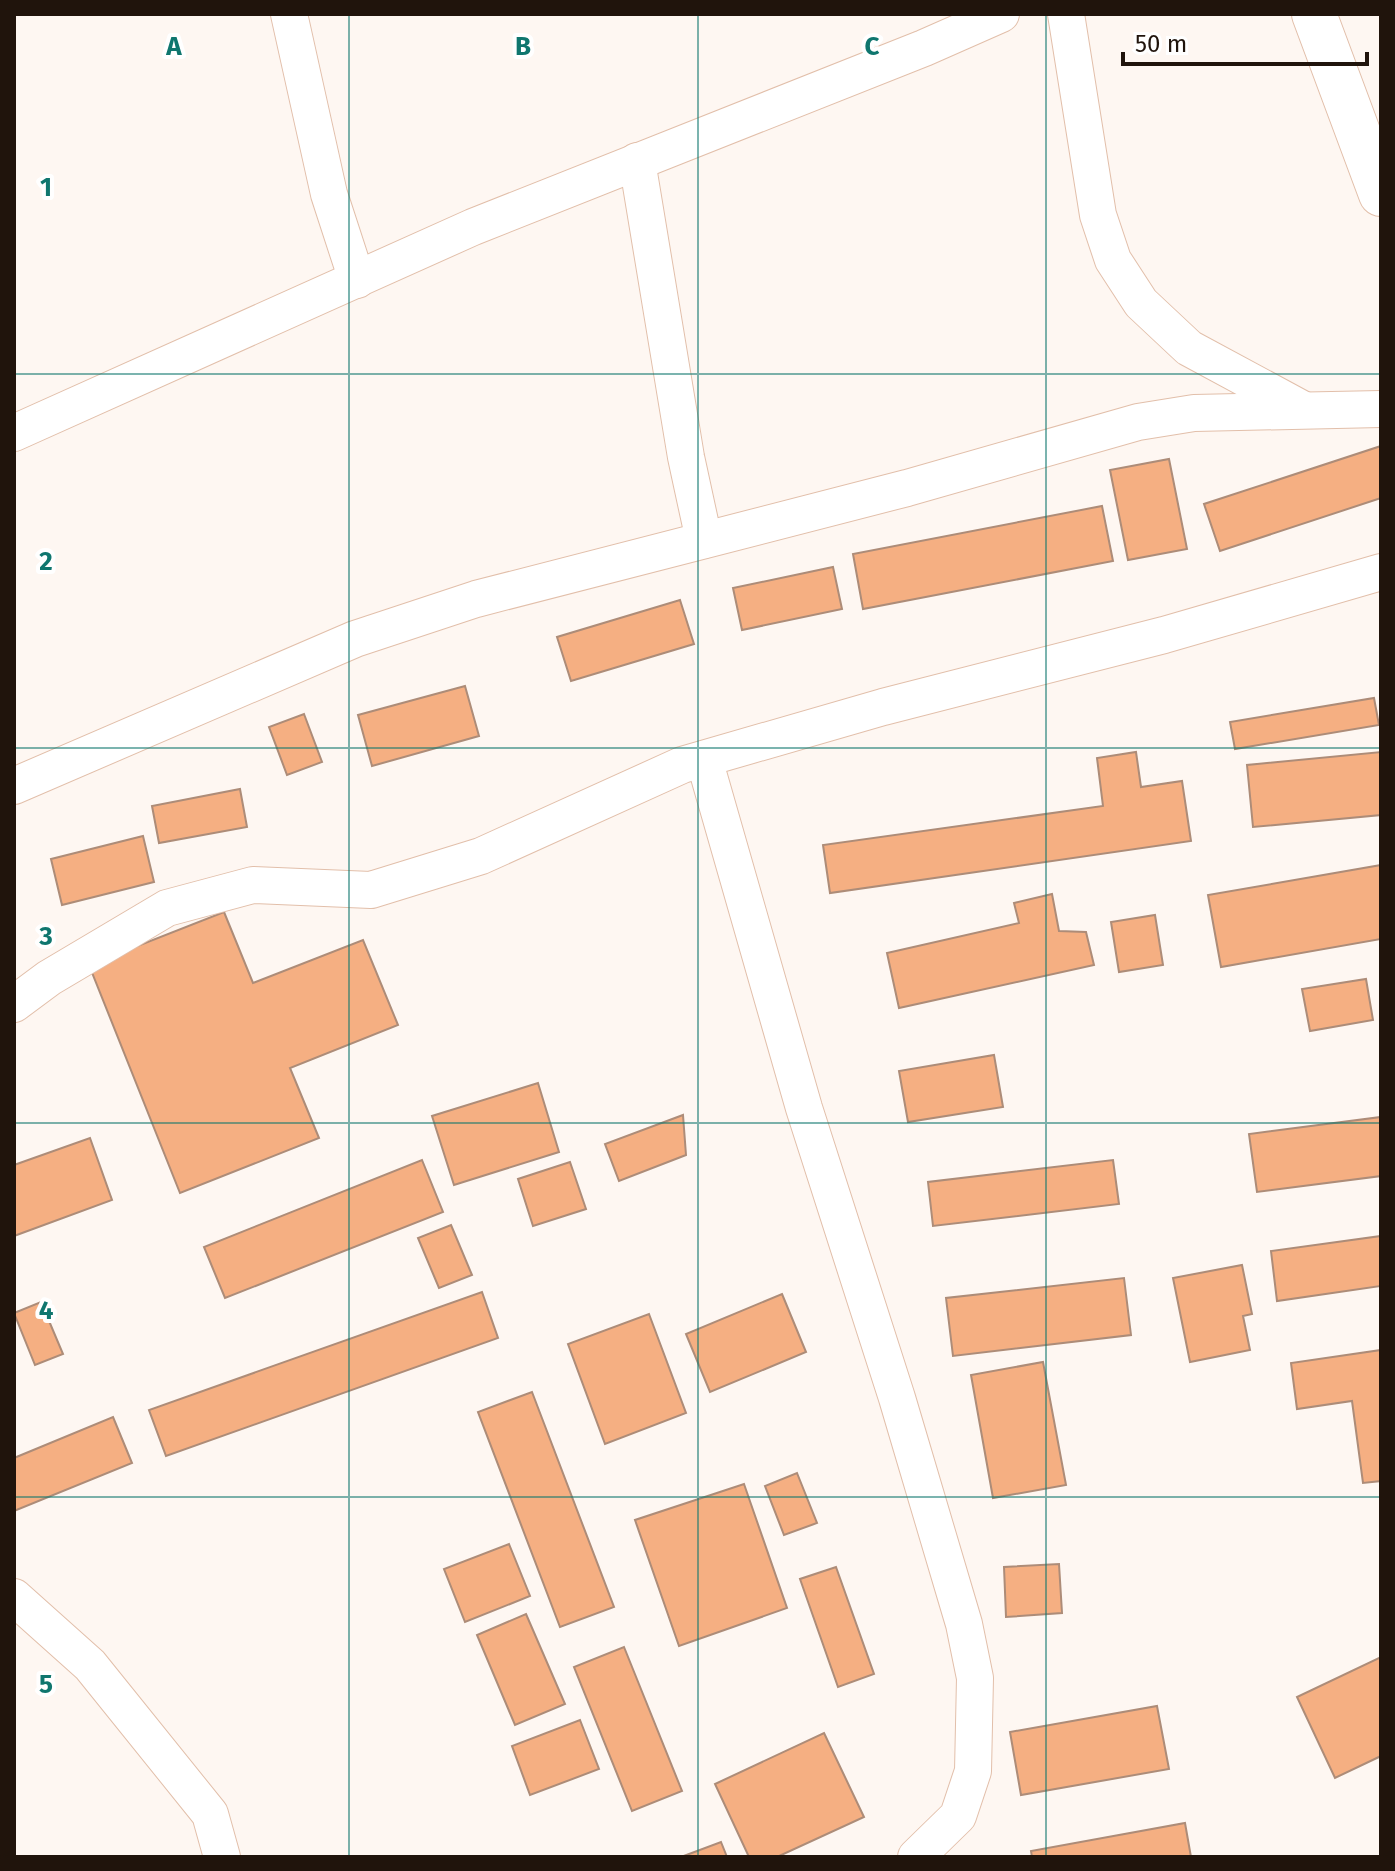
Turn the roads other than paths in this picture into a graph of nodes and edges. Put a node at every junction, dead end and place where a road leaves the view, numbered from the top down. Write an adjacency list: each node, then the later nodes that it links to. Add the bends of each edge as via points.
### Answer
1 (289, 14): 7 (street, via 329,194)
2 (1001, 14): 5 (street)
3 (1066, 14): 9 (street, via 1098,215 1113,260 1141,303 1189,348)
4 (1314, 14): 6 (main road)
5 (637, 161): 7 (street); 11 (street)
6 (1381, 194)
7 (357, 280): 10 (street)
8 (1381, 409): 9 (street)
9 (1305, 411): 11 (street, via 1194,413 1138,422)
10 (14, 433)
11 (704, 540): 14 (street, via 476,599 355,639)
12 (1381, 572): 13 (street)
13 (704, 759): 15 (street, via 481,856 371,890 253,885 167,908); 18 (street, via 804,1108 955,1594 975,1678 973,1771 958,1816)
14 (14, 786)
15 (14, 1004)
16 (14, 1597): 17 (street, via 90,1665 210,1814)
17 (222, 1857)
18 (916, 1857)

